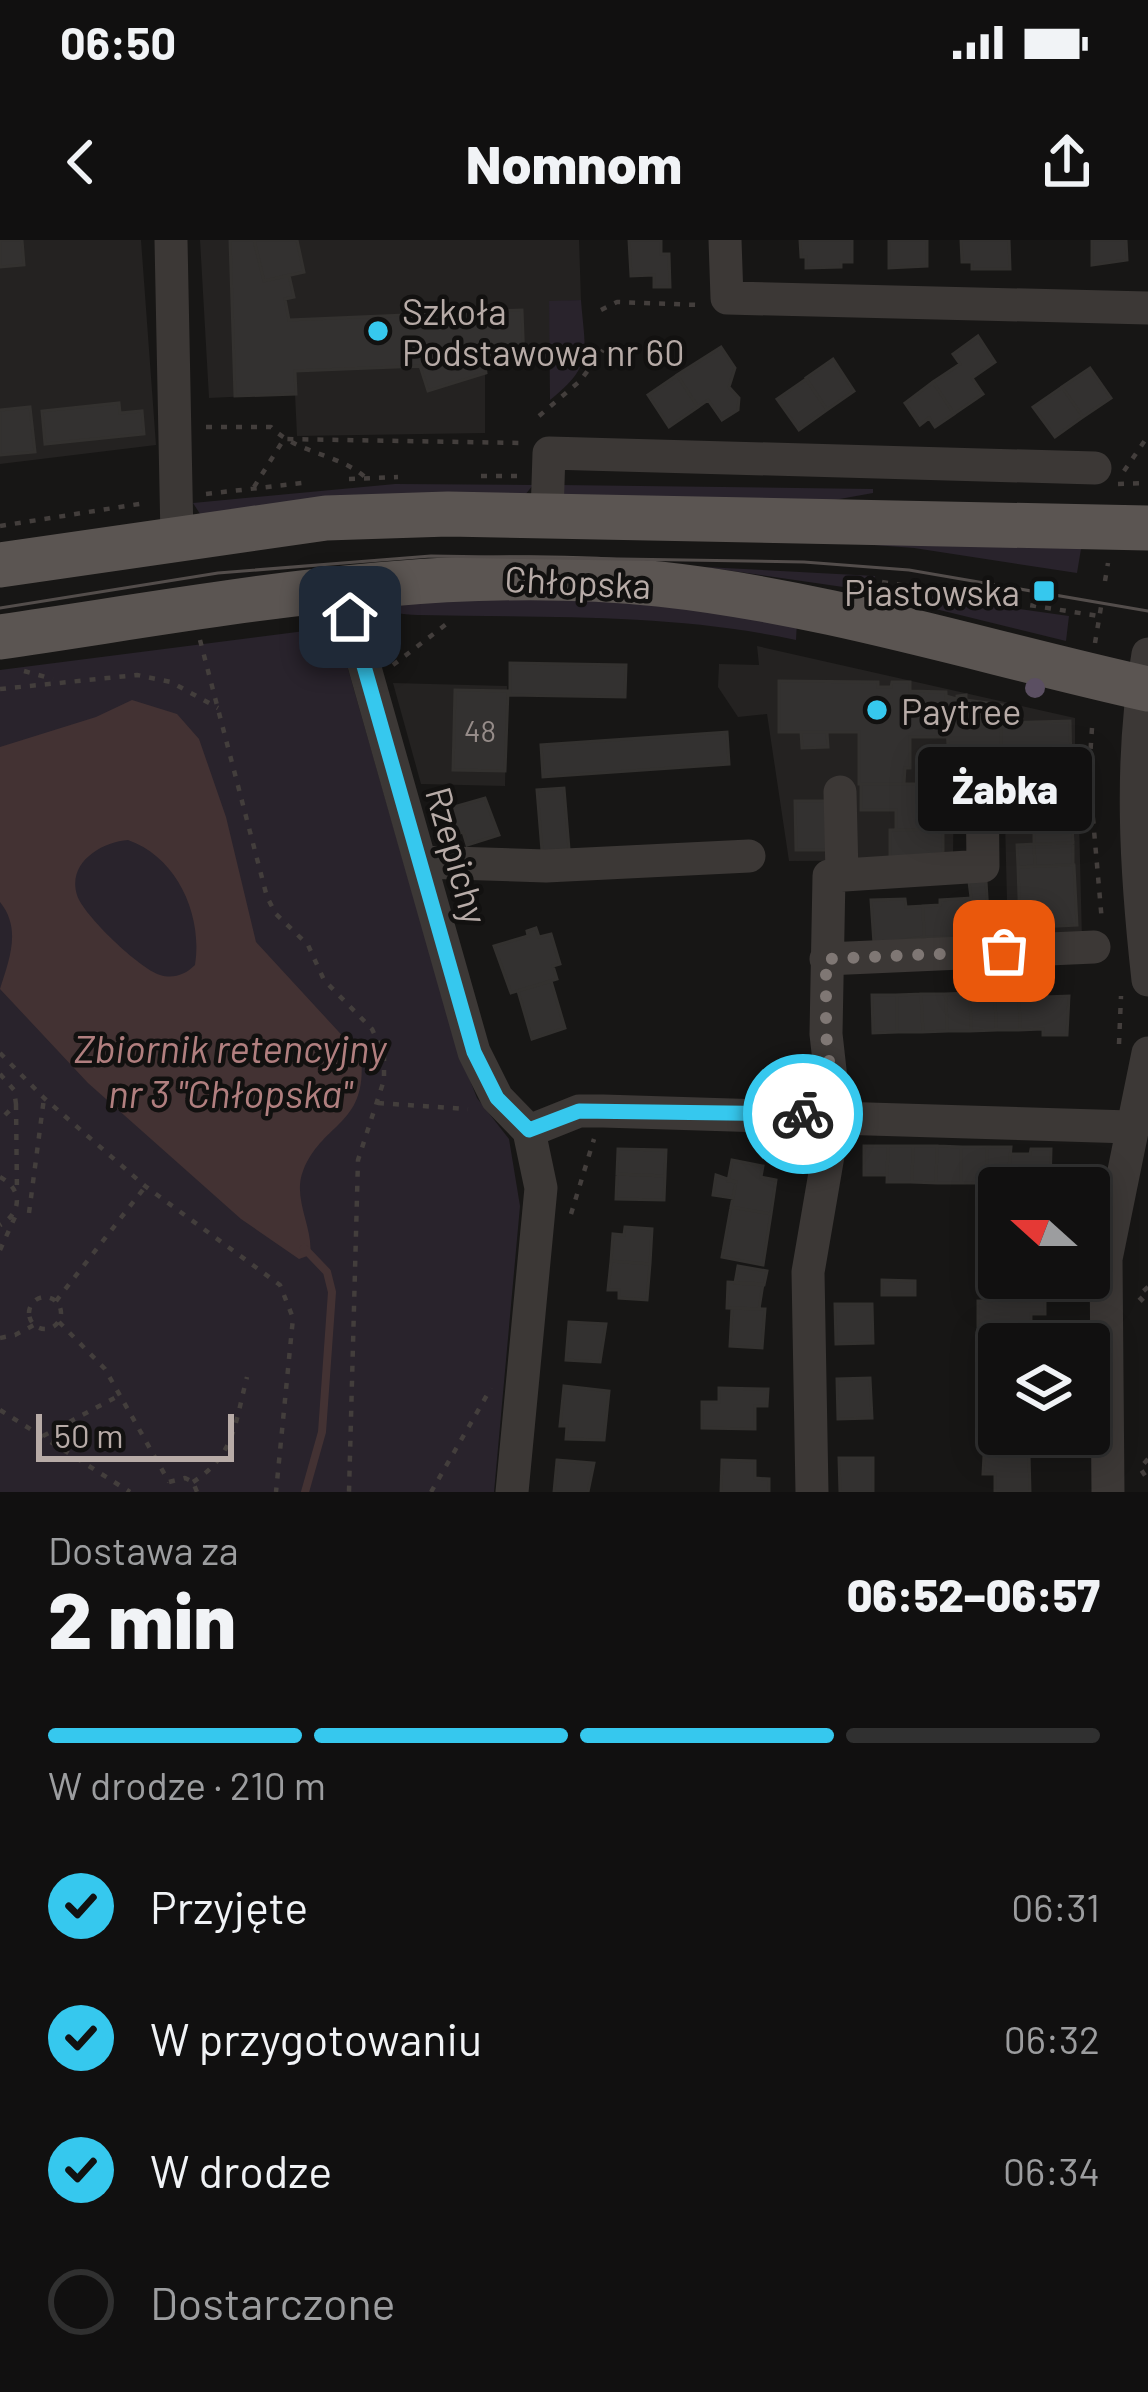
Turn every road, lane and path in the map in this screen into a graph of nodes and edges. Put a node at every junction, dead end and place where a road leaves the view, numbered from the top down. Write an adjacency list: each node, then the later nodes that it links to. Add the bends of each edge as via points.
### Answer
1 (171, 240): 8 (street)
2 (725, 240): 3 (street)
3 (727, 298): 4 (street); 5 (path, via 700,305 616,302)
4 (1148, 308)
5 (602, 310)
6 (603, 350): 7 (path)
7 (539, 416)
8 (176, 427): 11 (path, via 271,427); 14 (street)
9 (1148, 436): 12 (path, via 1115,485)
10 (1095, 467): 13 (street, via 550,453)
11 (365, 478)
12 (1148, 482)
13 (547, 515): 14 (main road, Chłopska); 16 (main road, Chłopska)
14 (170, 519): 15 (path); 17 (main road, Chłopska)
15 (0, 526)
16 (1148, 528)
17 (0, 566)
18 (882, 582): 21 (path)
19 (342, 586): 25 (main road, Chłopska); 26 (main road, Chłopska, via 459,576 657,584); 28 (street, Rzepichy)
20 (1101, 607): 21 (path)
21 (1099, 616): 24 (path)
22 (449, 622): 28 (path)
23 (199, 637): 30 (path)
24 (1094, 649)
25 (4, 652): 27 (path)
26 (1146, 677): 40 (street, via 1136,759)
27 (58, 681): 29 (path); 30 (path, via 151,677)
28 (369, 683): 36 (street, Rzepichy)
29 (0, 689)
30 (218, 708): 46 (path, via 267,897 308,944 324,980 372,1029 384,1055)
31 (1092, 728): 32 (path)
32 (1089, 773): 33 (path); 38 (path)
33 (982, 775): 37 (street, via 983,866)
34 (840, 792): 37 (street)
35 (748, 856): 36 (street, via 546,866)
36 (420, 862): 54 (street, Rzepichy, via 474,1052 497,1098)
37 (835, 875): 39 (street)
38 (1098, 936): 39 (street)
39 (826, 959): 50 (street)
40 (1148, 980)
41 (1148, 1053): 52 (street)
42 (0, 1054): 43 (path)
43 (3, 1062): 45 (path)
44 (0, 1074): 47 (path)
45 (44, 1098): 56 (path); 59 (path)
46 (378, 1103): 48 (path); 81 (path, via 358,1160)
47 (16, 1104): 49 (path); 57 (path)
48 (455, 1108)
49 (8, 1115): 51 (path); 53 (path)
50 (835, 1115): 52 (street); 54 (street, via 579,1111); 84 (street, via 807,1290)
51 (0, 1120)
52 (1130, 1127): 85 (street, via 1106,1259)
53 (0, 1129)
54 (529, 1130): 68 (street, Rzepichy, via 541,1188)
55 (0, 1177): 57 (path)
56 (145, 1186): 63 (path); 80 (path, via 263,1271 287,1298 293,1318)
57 (17, 1194): 58 (path)
58 (17, 1207): 60 (path); 61 (path)
59 (29, 1213)
60 (0, 1226)
61 (0, 1250)
62 (1148, 1287): 64 (path, via 1138,1296)
63 (56, 1301): 65 (path); 66 (path, via 34,1301)
64 (1148, 1306)
65 (58, 1322): 66 (path, via 50,1329); 70 (path, via 94,1354)
66 (34, 1324): 67 (path)
67 (0, 1337)
68 (524, 1352): 82 (path, via 512,1351); 83 (street, Rzepichy)
69 (247, 1377): 76 (path, via 229,1447)
70 (120, 1396): 72 (path); 75 (path)
71 (0, 1410): 72 (path)
72 (43, 1436): 77 (path)
73 (1148, 1460): 74 (path, via 1140,1468)
74 (1148, 1480)
75 (169, 1482): 76 (path); 78 (path)
76 (193, 1482): 79 (path)
77 (130, 1492)
78 (165, 1492)
79 (197, 1492)
80 (276, 1492)
81 (349, 1492)
82 (431, 1492)
83 (512, 1492)
84 (812, 1492)
85 (1108, 1492)

